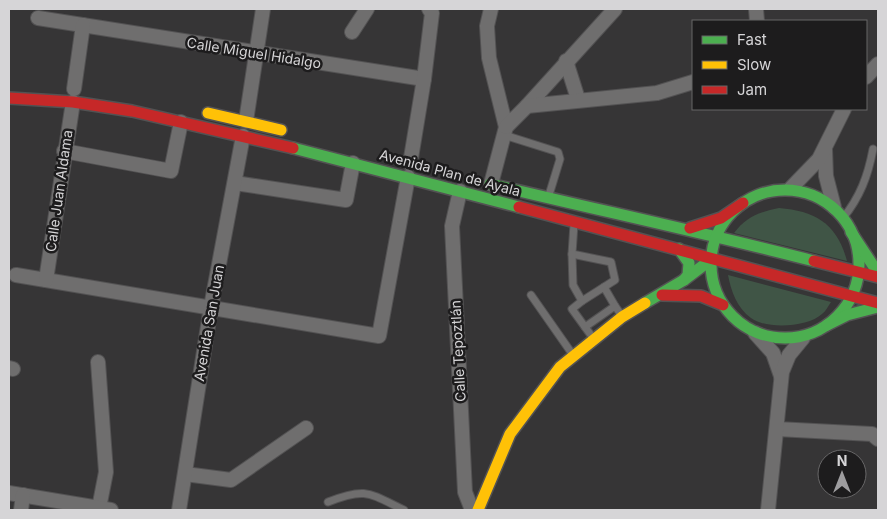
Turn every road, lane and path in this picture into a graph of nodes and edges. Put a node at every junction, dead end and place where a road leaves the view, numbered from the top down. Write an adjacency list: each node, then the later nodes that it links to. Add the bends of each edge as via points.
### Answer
1 (263, 9): 9 (street)
2 (367, 9): 8 (street)
3 (429, 9): 13 (street, via 432,13)
4 (491, 9): 23 (street, via 487,26 489,58)
5 (615, 9): 10 (street)
6 (38, 18): 7 (street, Calle Miguel Hidalgo)
7 (83, 25): 9 (street, Calle Miguel Hidalgo); 15 (street, Calle Juan Aldama)
8 (352, 32)
9 (255, 54): 13 (street, Calle Miguel Hidalgo); 21 (street)
10 (566, 62): 17 (street); 18 (street)
11 (878, 64): 12 (street)
12 (867, 76)
13 (424, 79): 30 (street)
14 (692, 82): 17 (street, via 657,93)
15 (73, 92): 16 (main road, Avenida Plan de Ayala); 22 (main road, Avenida Plan de Ayala); 28 (street, Calle Juan Aldama)
16 (9, 98)
17 (578, 99): 18 (street)
18 (527, 106): 23 (street)
19 (844, 110): 26 (street)
20 (199, 111): 21 (main road)
21 (246, 121): 24 (main road)
22 (181, 122): 25 (main road, Avenida Plan de Ayala); 28 (street, via 171,171)
23 (505, 131): 32 (street); 35 (lane, via 558,152 560,159)
24 (294, 134)
25 (243, 136): 29 (main road, Avenida Plan de Ayala); 31 (street, Avenida San Juan)
26 (826, 147): 33 (street); 37 (street, via 826,176)
27 (873, 149): 38 (lane, via 864,186)
28 (64, 152): 50 (street, Calle Juan Aldama)
29 (354, 163): 30 (main road, Avenida Plan de Ayala); 31 (street, via 346,200)
30 (409, 167): 34 (main road, Avenida Plan de Ayala); 60 (street, via 379,336)
31 (235, 183): 60 (street, Avenida San Juan)
32 (487, 183): 35 (main road, Avenida Plan de Ayala)
33 (792, 188): 36 (main road, via 774,189); 37 (main road, via 814,195)
34 (460, 191): 39 (main road, Avenida Plan de Ayala); 82 (street, Calle Tepoztlán, via 452,226 465,492)
35 (548, 198): 40 (main road, Avenida Plan de Ayala)
36 (743, 203): 40 (main road, via 733,212 709,223); 42 (main road, via 728,218)
37 (834, 207): 38 (main road)
38 (844, 218): 41 (main road)
39 (574, 221): 43 (main road, Avenida Plan de Ayala); 44 (lane)
40 (675, 228): 42 (main road, Avenida Plan de Ayala)
41 (851, 232): 46 (main road, via 857,251); 47 (main road)
42 (718, 236): 45 (main road); 46 (main road, Avenida Plan de Ayala)
43 (679, 248): 45 (main road, Avenida Plan de Ayala); 51 (main road, via 689,263)
44 (572, 254): 52 (lane, via 611,262 614,280); 56 (lane, via 573,285)
45 (713, 258): 51 (main road); 53 (main road, Avenida Plan de Ayala); 58 (main road, via 714,281)
46 (857, 271): 49 (main road, Avenida Plan de Ayala); 53 (main road)
47 (878, 273)
48 (16, 275): 50 (street)
49 (878, 277)
50 (46, 280): 60 (street)
51 (684, 280): 55 (main road)
52 (604, 287): 56 (lane); 59 (lane)
53 (851, 295): 57 (main road, Avenida Plan de Ayala); 63 (main road)
54 (532, 296): 68 (lane)
55 (661, 296): 58 (main road, via 701,296); 62 (main road)
56 (582, 301): 64 (lane, via 572,309)
57 (878, 303)
58 (724, 304): 65 (main road, via 736,322)
59 (615, 306): 62 (lane); 64 (lane)
60 (211, 307): 74 (street, Avenida San Juan)
61 (878, 307): 63 (main road, via 847,315)
62 (622, 317): 67 (main road)
63 (828, 325): 66 (main road)
64 (585, 327): 67 (lane)
65 (755, 334): 66 (main road, via 787,341); 70 (street, via 774,353)
66 (803, 338): 70 (street, via 788,355)
67 (593, 339): 68 (main road)
68 (573, 356): 83 (main road, via 560,368 510,434)
69 (98, 362): 78 (street, via 106,472)
70 (782, 382): 72 (street)
71 (306, 428): 74 (street, via 232,480)
72 (777, 429): 73 (street, via 872,434); 84 (street)
73 (878, 439)
74 (185, 474): 80 (street, Avenida San Juan)
75 (9, 493): 76 (street)
76 (23, 496): 78 (street); 79 (street)
77 (328, 502): 81 (lane, via 360,492 370,493)
78 (96, 509)
79 (20, 510)
80 (179, 510)
81 (404, 510)
82 (472, 510)
83 (478, 510)
84 (768, 510)

